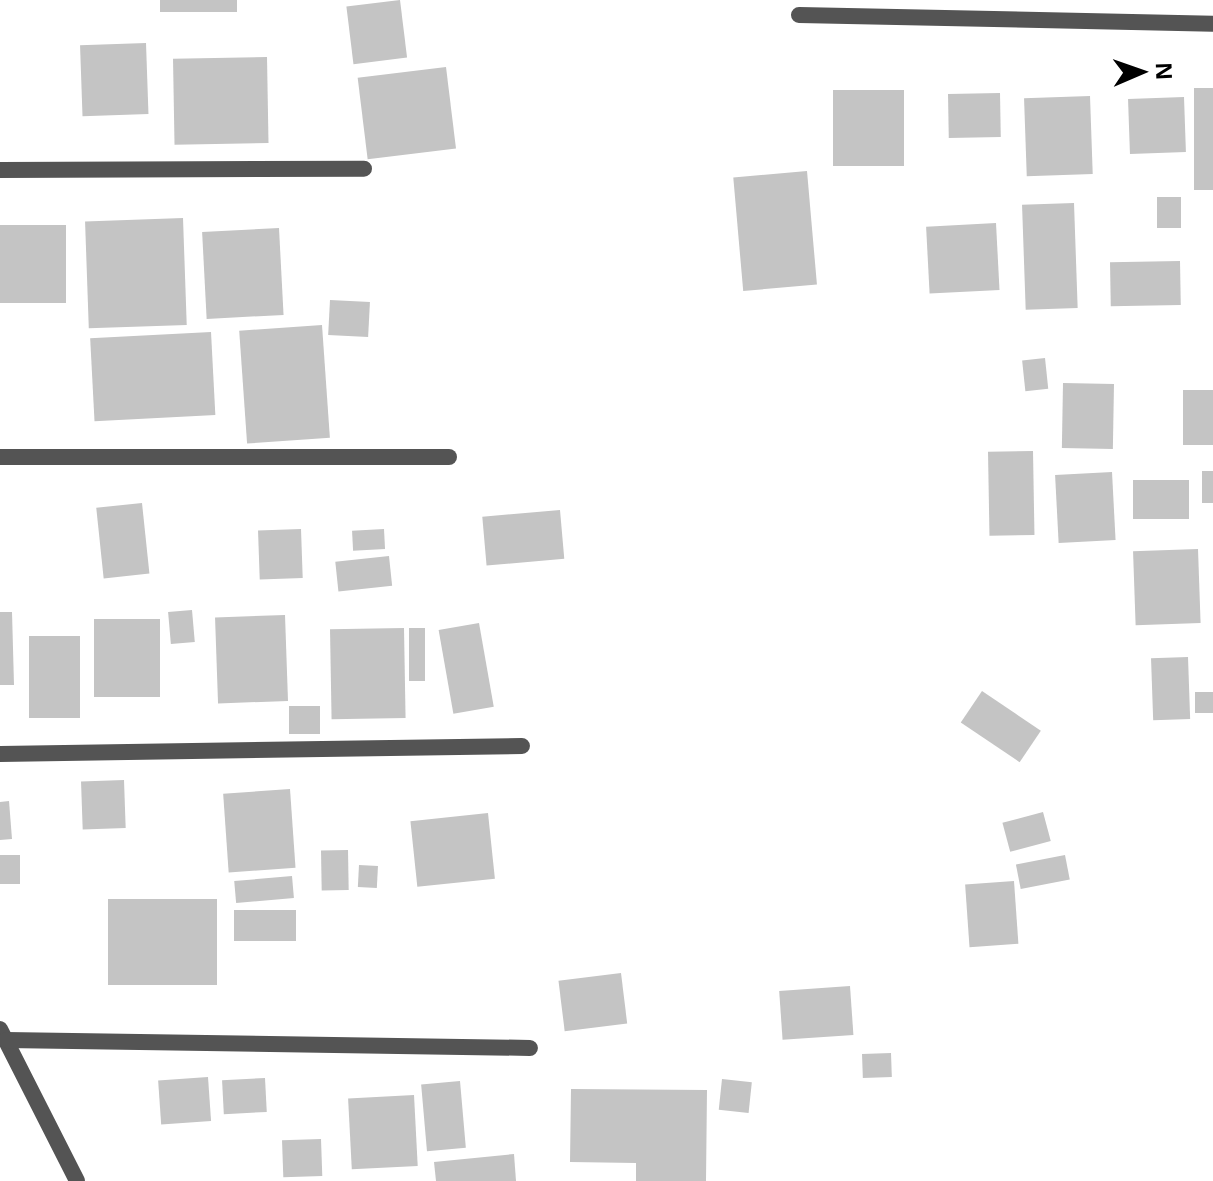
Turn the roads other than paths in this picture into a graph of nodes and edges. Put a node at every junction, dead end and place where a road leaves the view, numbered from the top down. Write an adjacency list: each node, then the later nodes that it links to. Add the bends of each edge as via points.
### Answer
1 (799, 15): 2 (street)
2 (1213, 24)
3 (364, 169): 4 (street)
4 (0, 170)
5 (0, 457): 6 (street)
6 (449, 457)
7 (522, 746): 8 (street)
8 (0, 754)
9 (3, 1034): 10 (street); 11 (street)
10 (530, 1048)
11 (77, 1181)

